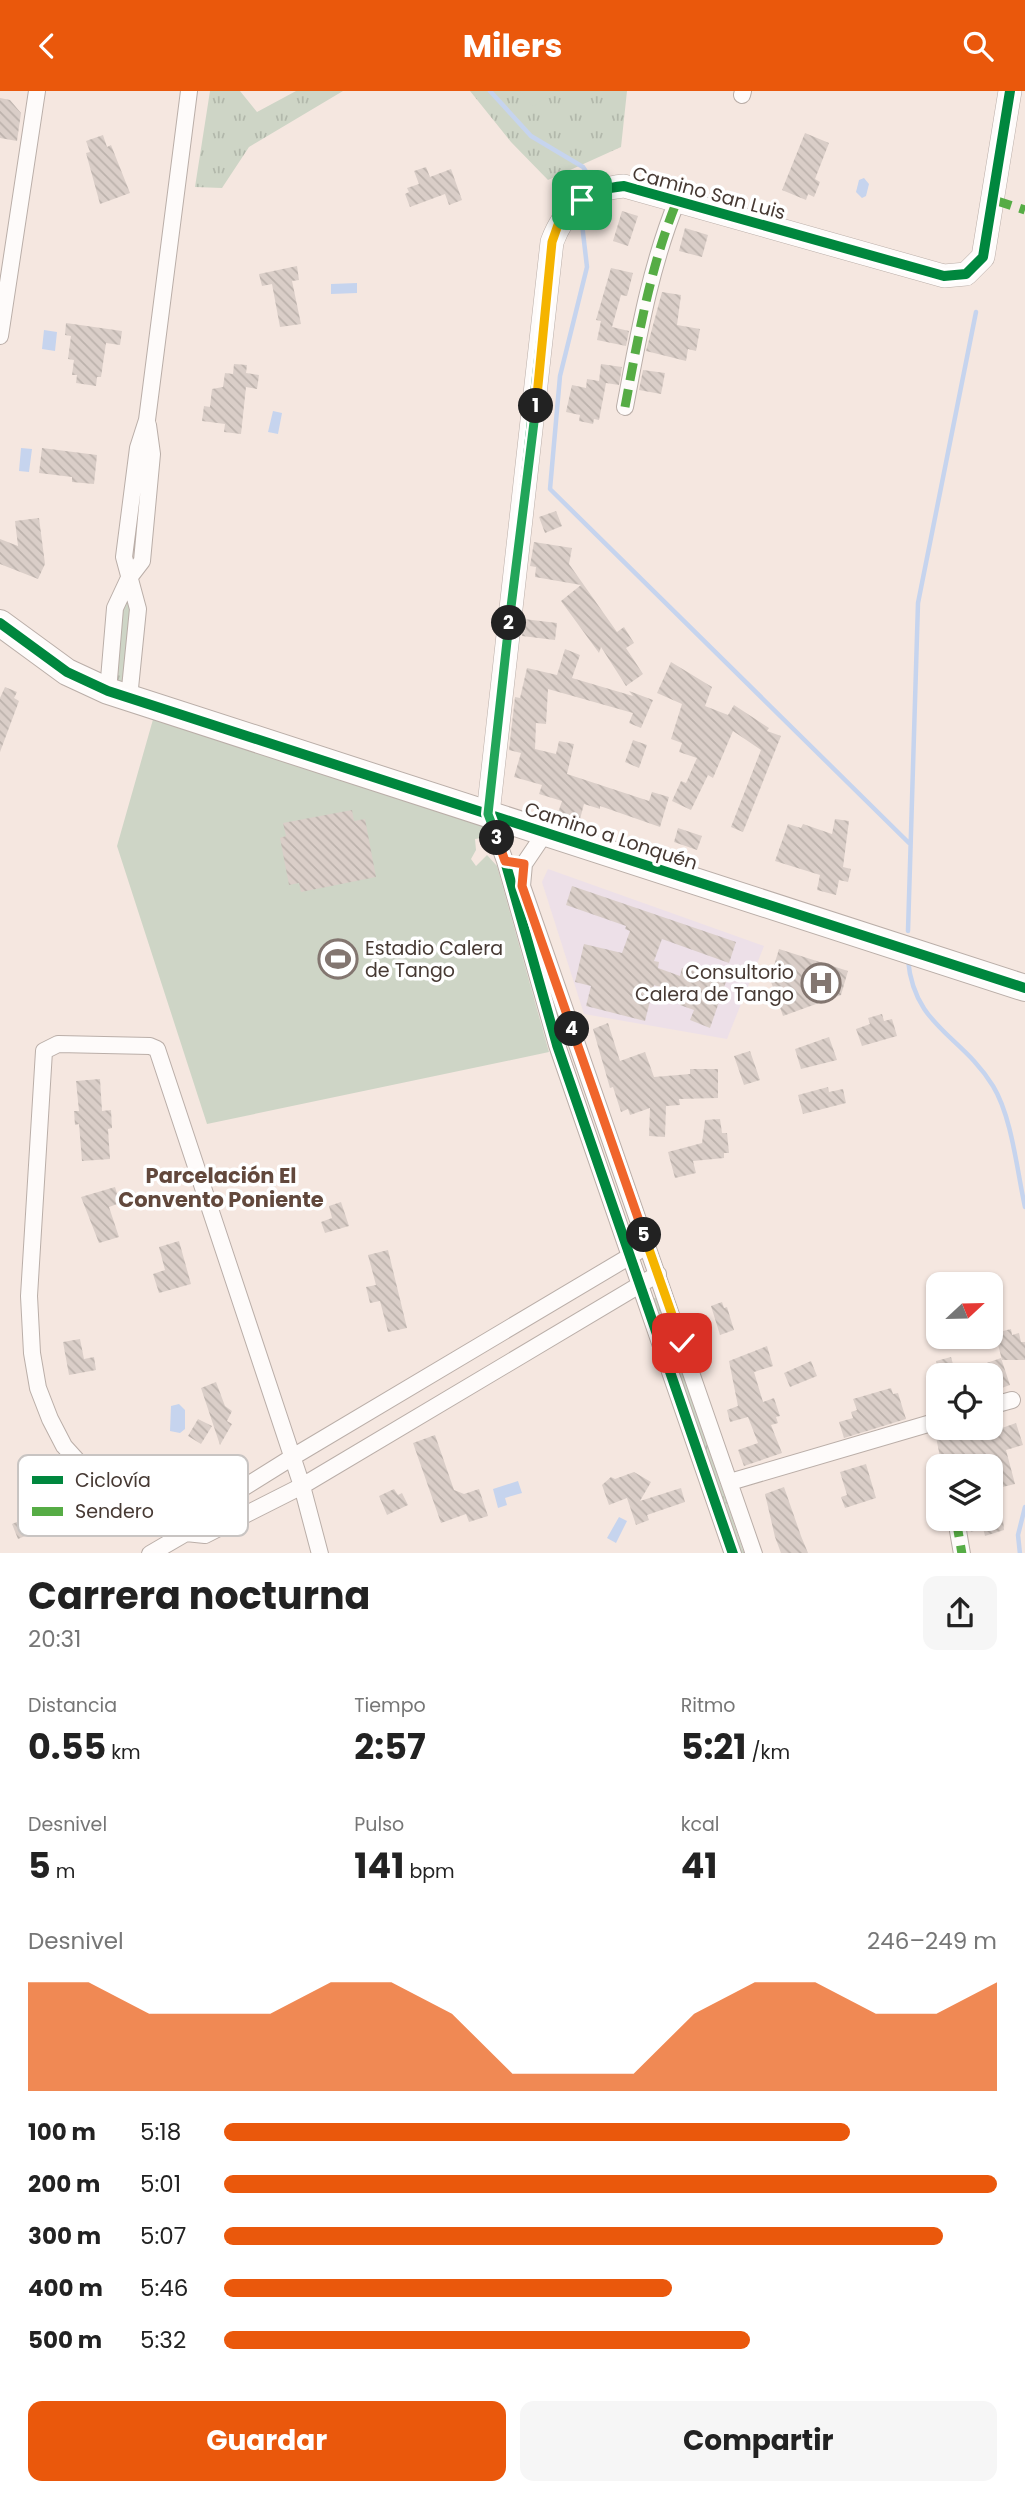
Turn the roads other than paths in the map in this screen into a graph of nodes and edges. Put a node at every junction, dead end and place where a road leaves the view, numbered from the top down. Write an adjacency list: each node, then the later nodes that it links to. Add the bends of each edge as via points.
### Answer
1 (37, 91): 5 (street)
2 (189, 91): 7 (street, via 147,420 138,448 124,557)
3 (1010, 91): 4 (street, Camino San Luis, via 983,257 966,274 944,276)
4 (677, 201): 6 (street, via 645,305); 10 (street, Camino San Luis, via 624,186 608,187 568,212 552,242)
5 (0, 336)
6 (625, 407)
7 (129, 578): 9 (street, via 115,608); 9 (street, via 138,609)
8 (0, 623): 9 (main road, Camino a Lonquén, via 67,672)
9 (118, 694): 10 (main road, Camino a Lonquén)
10 (488, 814): 11 (main road, Camino a Lonquén); 12 (street)
11 (545, 833): 13 (street); 14 (main road, Camino a Lonquén)
12 (505, 861): 13 (street); 16 (street, via 557,1045)
13 (524, 864): 15 (street, via 522,886)
14 (1025, 988)
15 (648, 1247): 16 (street); 17 (street)
16 (630, 1257): 18 (street); 19 (street)
17 (658, 1273): 18 (street); 26 (street)
18 (640, 1284): 20 (street); 34 (street)
19 (488, 1344): 20 (street); 25 (street)
20 (500, 1368): 28 (street)
21 (1012, 1400): 22 (street)
22 (1003, 1402)
23 (926, 1425): 26 (street)
24 (72, 1455): 25 (street, via 38,1388 29,1296 44,1051 58,1044 157,1049)
25 (291, 1458): 27 (street); 28 (street)
26 (730, 1482): 35 (street)
27 (248, 1485)
28 (302, 1486): 29 (street); 33 (street)
29 (248, 1513)
30 (958, 1531): 36 (street)
31 (181, 1536): 32 (street)
32 (150, 1553)
33 (320, 1553)
34 (733, 1553)
35 (754, 1553)
36 (962, 1553)

